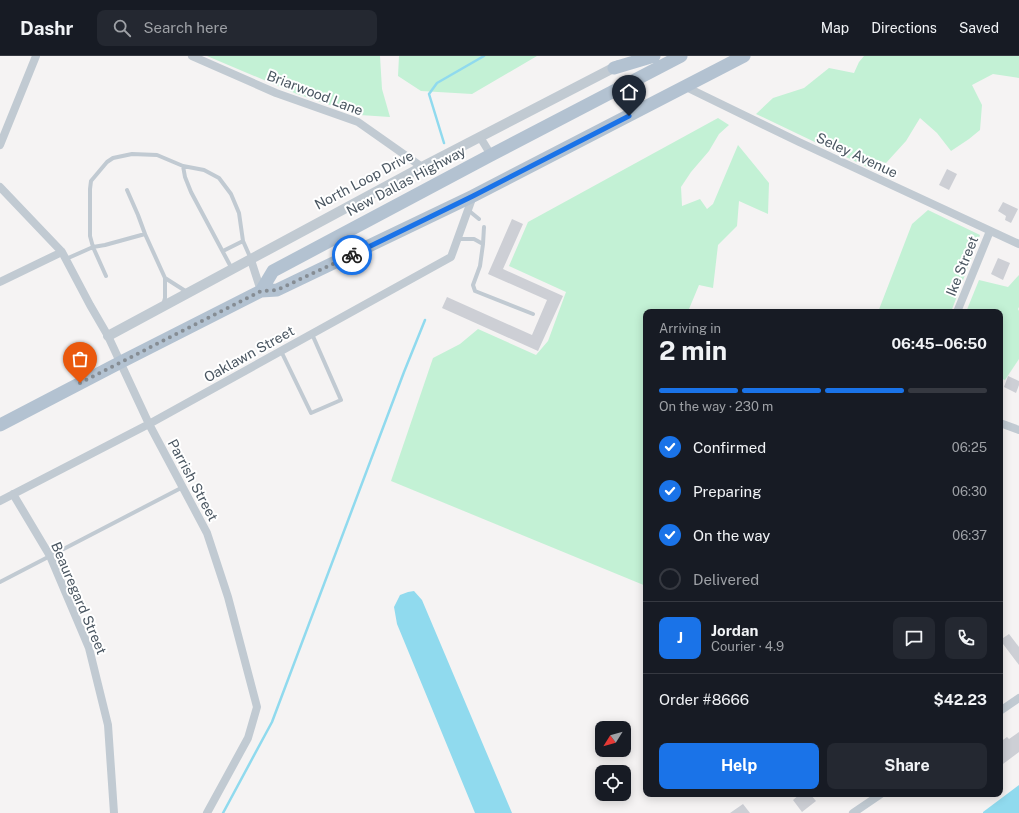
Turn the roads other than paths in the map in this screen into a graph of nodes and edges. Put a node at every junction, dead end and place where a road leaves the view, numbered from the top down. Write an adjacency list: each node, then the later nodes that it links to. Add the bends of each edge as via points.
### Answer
1 (36, 56): 10 (street)
2 (192, 56): 13 (street, Briarwood Lane, via 276,93 358,122)
3 (637, 56): 7 (street, North Loop Drive)
4 (654, 56): 7 (main road)
5 (681, 56): 11 (main road, New Dallas Highway)
6 (744, 56): 8 (main road)
7 (614, 68): 9 (street, North Loop Drive)
8 (686, 87): 16 (main road); 20 (street, Seley Avenue)
9 (480, 137): 11 (street); 13 (street, North Loop Drive)
10 (0, 145)
11 (491, 155): 34 (main road, New Dallas Highway, via 273,271)
12 (183, 166): 23 (lane, via 204,170 219,178 231,194 239,213); 26 (lane, via 157,155 132,154 107,162 91,181 90,236); 27 (lane, via 191,192)
13 (422, 167): 29 (street, North Loop Drive)
14 (0, 188): 28 (street, Parrish Street)
15 (127, 190): 21 (lane)
16 (473, 196): 17 (street, Oaklawn Street); 34 (main road, via 277,290)
17 (468, 210): 18 (lane); 22 (street, Oaklawn Street)
18 (479, 219)
19 (484, 227): 24 (lane)
20 (990, 231): 25 (street, Seley Avenue); 37 (street, Ike Street)
21 (145, 234): 26 (lane); 32 (lane)
22 (458, 239): 24 (lane, via 474,239); 39 (street, Oaklawn Street, via 451,257)
23 (243, 241): 27 (lane); 29 (lane)
24 (483, 244): 38 (lane, via 480,266 473,285 475,291)
25 (1019, 244)
26 (93, 247): 28 (lane); 31 (lane)
27 (223, 251): 30 (lane)
28 (64, 255): 33 (street); 40 (street, Parrish Street)
29 (251, 260): 30 (street, North Loop Drive); 34 (street)
30 (232, 269): 35 (street, North Loop Drive)
31 (106, 276)
32 (165, 278): 35 (lane); 36 (lane)
33 (0, 282)
34 (261, 291): 42 (main road)
35 (189, 293): 36 (street, North Loop Drive)
36 (163, 307): 40 (street, North Loop Drive)
37 (959, 309)
38 (532, 314)
39 (312, 334): 41 (street, Oaklawn Street); 41 (lane, via 341,400 311,413)
40 (108, 336): 42 (street, Parrish Street)
41 (281, 351): 43 (street, Oaklawn Street)
42 (120, 362): 43 (street, Parrish Street); 45 (main road)
43 (149, 424): 47 (street, Parrish Street); 48 (street, Oaklawn Street)
44 (1003, 424): 46 (street)
45 (0, 425)
46 (1019, 430)
47 (183, 487): 50 (lane); 56 (street, Parrish Street, via 207,533 228,597 257,707 248,738)
48 (13, 494): 49 (street, Oaklawn Street); 50 (street, Beauregard Street)
49 (0, 500)
50 (50, 556): 51 (lane); 55 (street, Beauregard Street, via 89,648 108,726)
51 (0, 582)
52 (1019, 698): 53 (street)
53 (1003, 709)
54 (877, 797): 57 (street)
55 (114, 813)
56 (207, 813)
57 (853, 813)

